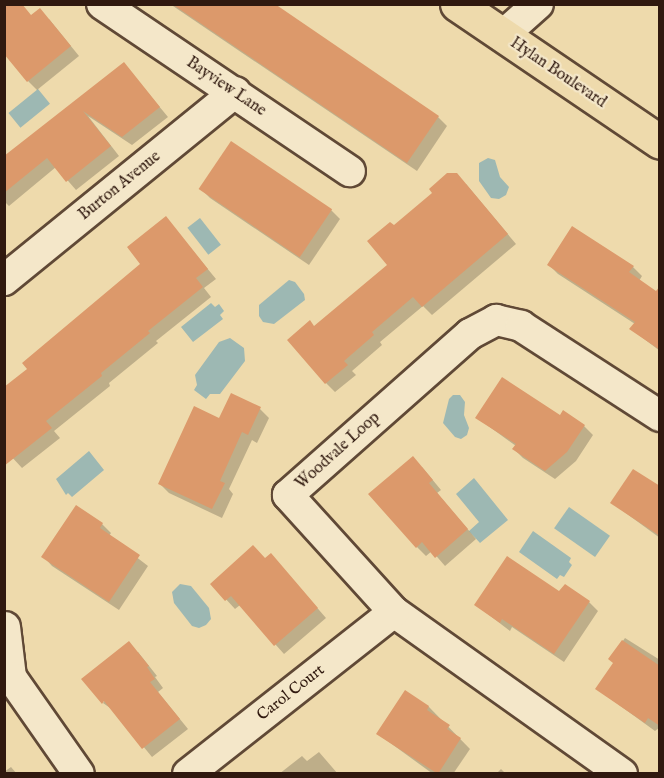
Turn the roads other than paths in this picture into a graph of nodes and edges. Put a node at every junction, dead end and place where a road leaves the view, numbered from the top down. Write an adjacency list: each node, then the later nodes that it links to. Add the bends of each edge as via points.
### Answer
1 (102, 4): 5 (street, Bayview Lane)
2 (456, 4): 4 (main road, Hylan Boulevard)
3 (538, 4): 4 (street)
4 (502, 36): 6 (main road, Hylan Boulevard)
5 (235, 92): 7 (street, Bayview Lane); 8 (street, Burton Avenue)
6 (660, 142)
7 (350, 171)
8 (4, 280)
9 (660, 416): 10 (street, Woodvale Loop, via 521,326 496,321 470,334 288,495)
10 (394, 612): 13 (street, Carol Court); 14 (street, Woodvale Loop)
11 (5, 627): 12 (street, via 11,677)
12 (79, 774)
13 (188, 774)
14 (622, 774)

